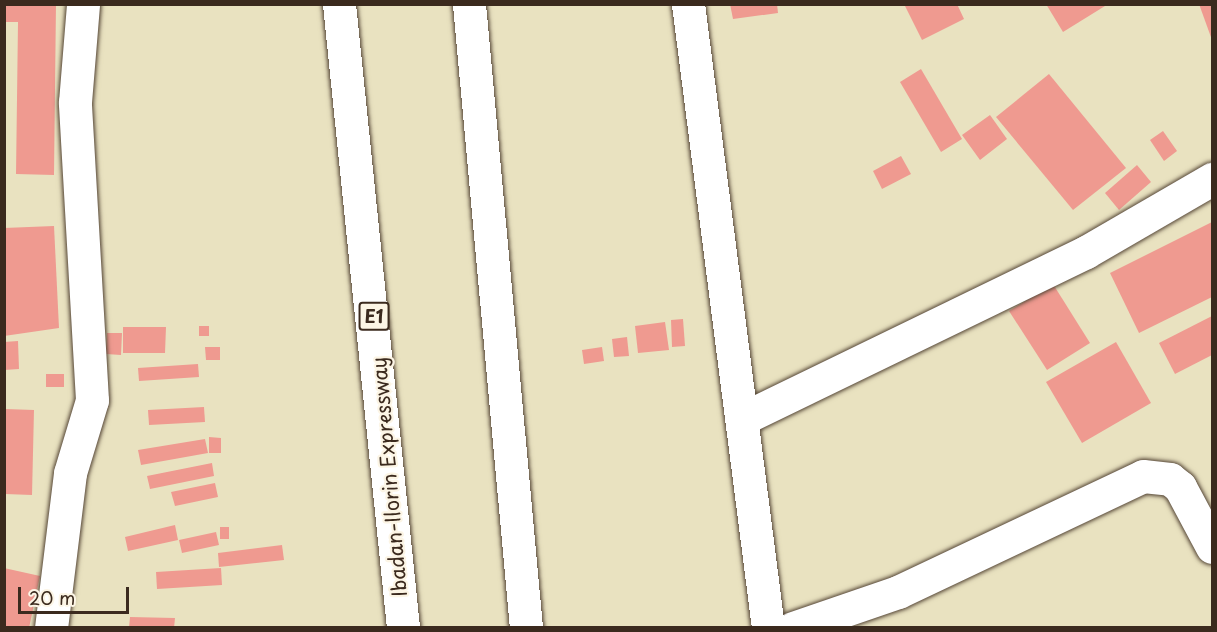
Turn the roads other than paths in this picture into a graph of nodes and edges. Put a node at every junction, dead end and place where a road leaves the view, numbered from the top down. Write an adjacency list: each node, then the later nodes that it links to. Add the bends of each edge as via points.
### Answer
1 (83, 4): 8 (main road, via 75,102 92,400 70,473)
2 (339, 4): 9 (main road, Ibadan-Ilorin Expressway / E1)
3 (469, 4): 10 (main road)
4 (688, 4): 6 (main road)
5 (1212, 179): 6 (main road, via 1086,252)
6 (744, 418): 11 (main road)
7 (1212, 547): 12 (main road, via 1180,487 1170,479 1143,476 898,592)
8 (51, 627)
9 (403, 627)
10 (526, 627)
11 (768, 627)
12 (793, 627)

